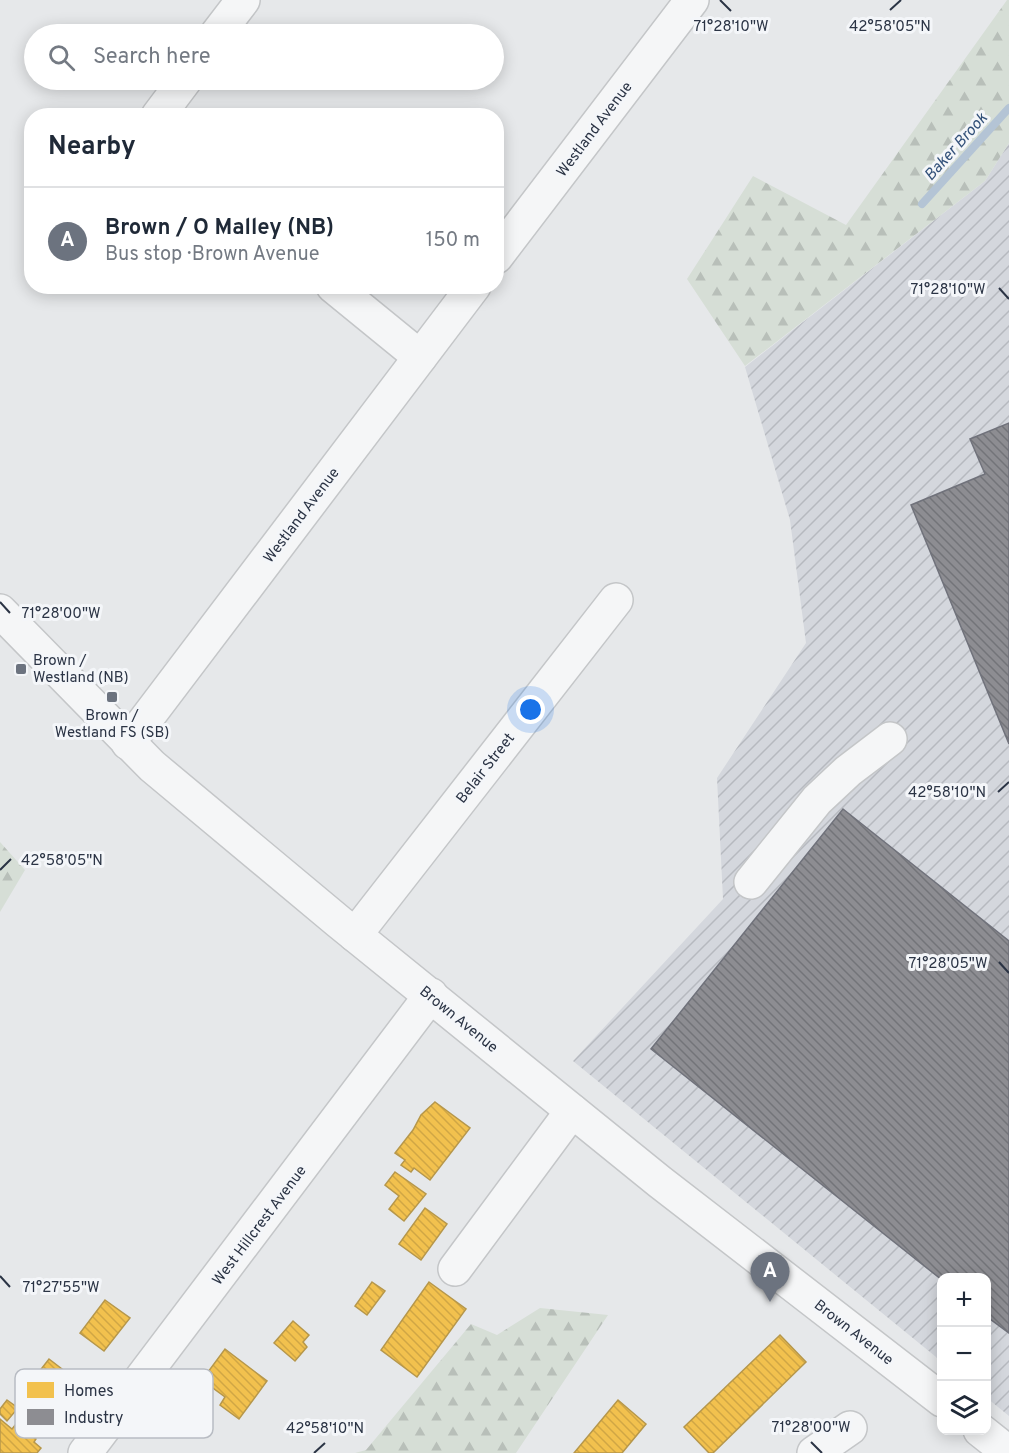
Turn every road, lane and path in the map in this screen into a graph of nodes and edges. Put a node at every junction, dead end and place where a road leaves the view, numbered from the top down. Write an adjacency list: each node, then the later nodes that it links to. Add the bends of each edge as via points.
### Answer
1 (243, 0): 3 (street)
2 (692, 0): 6 (street, Westland Avenue)
3 (225, 24)
4 (178, 90): 5 (street)
5 (164, 108)
6 (504, 247)
7 (343, 294): 9 (street)
8 (468, 294): 9 (street, Westland Avenue)
9 (420, 357): 13 (street, Westland Avenue)
10 (616, 600): 15 (street, Belair Street)
11 (0, 611): 13 (street, Brown Avenue)
12 (890, 739): 14 (street, via 817,800)
13 (128, 744): 15 (street, Brown Avenue)
14 (751, 882)
15 (355, 935): 16 (street, Brown Avenue)
16 (431, 995): 17 (street, Brown Avenue); 19 (street, West Hillcrest Avenue)
17 (572, 1111): 18 (street); 20 (street, Brown Avenue)
18 (455, 1269)
19 (148, 1369)
20 (937, 1396)
21 (850, 1428): 25 (street)
22 (985, 1435): 26 (street)
23 (96, 1438): 24 (street, West Hillcrest Avenue)
24 (85, 1453)
25 (814, 1453)
26 (1009, 1453)

